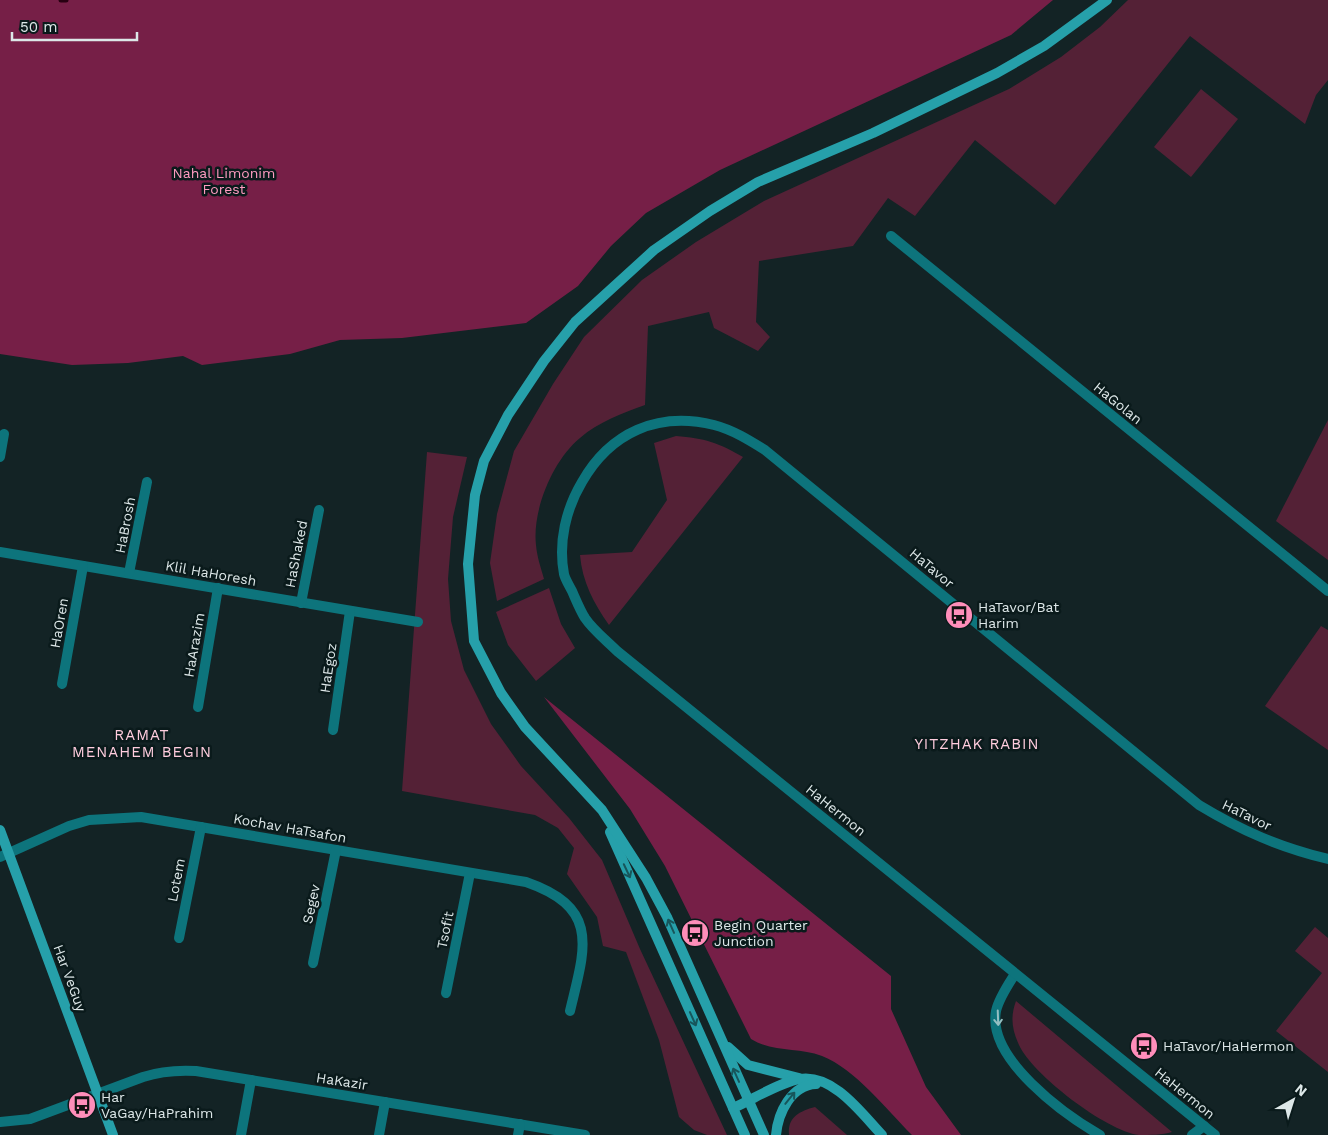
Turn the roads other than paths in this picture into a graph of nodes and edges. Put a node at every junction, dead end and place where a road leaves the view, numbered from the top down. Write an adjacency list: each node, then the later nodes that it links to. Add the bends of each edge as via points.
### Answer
1 (1107, 0): 19 (main road, via 1044,46 997,73 873,133 758,182 654,250 575,322 508,415 484,461 475,495 468,564 474,640 501,692 525,727)
2 (891, 236): 12 (street, HaGolan)
3 (4, 434): 5 (street)
4 (604, 450): 24 (street, HaTavor, via 622,436 662,422 714,425 737,434 765,450 1199,805 1263,839); 28 (street, HaHermon, via 577,490 565,519 564,575 586,619 617,651)
5 (0, 457)
6 (147, 482): 10 (street, HaBrosh)
7 (319, 510): 13 (street, HaShaked)
8 (0, 552): 9 (street, Klil HaHoresh)
9 (83, 566): 10 (street, Klil HaHoresh); 16 (street, HaOren)
10 (129, 573): 11 (street, Klil HaHoresh)
11 (218, 588): 13 (street, Klil HaHoresh); 17 (street, HaArazim)
12 (1328, 591)
13 (301, 603): 14 (street, Klil HaHoresh)
14 (350, 611): 15 (street, Klil HaHoresh); 18 (street, HaEgoz)
15 (418, 622)
16 (62, 684)
17 (198, 707)
18 (332, 730)
19 (602, 810): 31 (main road, one-way to 19, via 667,917); 38 (main road, one-way to 38)
20 (201, 827): 22 (street, Kochav HaTsafon); 23 (street, Kochav HaTsafon, via 141,817 89,820); 26 (street, Lotem)
21 (0, 830): 23 (main road, Har VeGuy)
22 (336, 850): 25 (street, Kochav HaTsafon); 27 (street, Segev)
23 (4, 856): 35 (main road, Har VeGuy)
24 (1328, 859)
25 (470, 873): 29 (street, Tsofit); 30 (street, Kochav HaTsafon, via 526,882 550,891 577,917 583,932 582,960)
26 (179, 938)
27 (313, 963)
28 (1016, 974): 40 (street, HaHermon); 50 (street, one-way to 50, via 1002,995 996,1012 1007,1054 1053,1104)
29 (446, 992)
30 (570, 1011)
31 (720, 1039): 32 (main road, via 748,1066); 36 (main road, one-way to 31)
32 (800, 1079): 34 (main road); 36 (main road)
33 (251, 1080): 35 (street, HaKazir, via 196,1072 160,1071); 37 (street, HaKazir); 43 (street)
34 (825, 1084): 48 (main road, one-way to 34, via 779,1116 796,1091 808,1084); 49 (main road, via 848,1100)
35 (98, 1094): 39 (street, HaKazir, via 30,1118); 42 (main road, Har VeGuy)
36 (748, 1101): 38 (main road); 47 (main road)
37 (385, 1102): 41 (street, HaKazir); 44 (street)
38 (733, 1108): 46 (main road)
39 (0, 1122)
40 (1204, 1126): 51 (street); 52 (street, HaHermon)
41 (519, 1130): 45 (street, HaKazir)
42 (113, 1135)
43 (241, 1135)
44 (379, 1135)
45 (585, 1135)
46 (746, 1135)
47 (764, 1135)
48 (776, 1135)
49 (882, 1135)
50 (1100, 1135)
51 (1192, 1135)
52 (1216, 1135)

